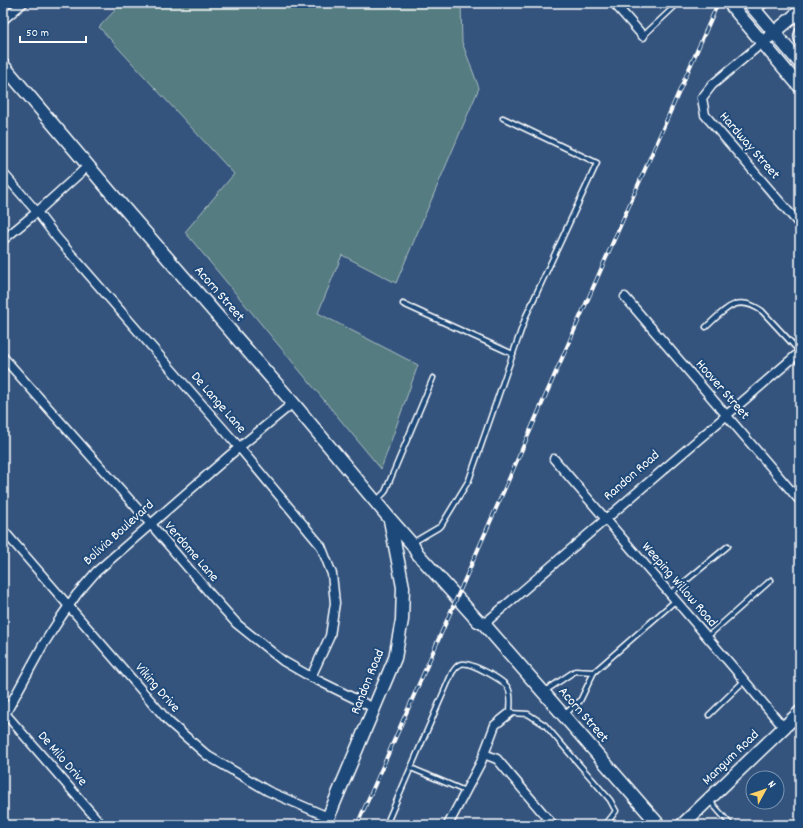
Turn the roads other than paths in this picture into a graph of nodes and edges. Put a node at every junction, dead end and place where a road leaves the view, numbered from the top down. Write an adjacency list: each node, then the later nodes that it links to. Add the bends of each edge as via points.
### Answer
1 (23, 3): 8 (street)
2 (614, 3): 11 (street)
3 (729, 3): 12 (street)
4 (767, 3): 6 (lane)
5 (674, 7): 11 (lane)
6 (753, 7): 10 (street)
7 (800, 12): 10 (street)
8 (3, 20)
9 (800, 26): 13 (lane)
10 (774, 33): 12 (street); 13 (street)
11 (642, 36)
12 (762, 43): 16 (street); 21 (street, Hardway Street, via 712,85 702,98 705,115)
13 (795, 45): 14 (street)
14 (800, 63)
15 (3, 64): 18 (street, Acorn Street)
16 (800, 87)
17 (503, 118): 27 (lane, via 597,163 526,316)
18 (89, 165): 20 (street); 30 (street, Acorn Street)
19 (3, 173): 20 (street, De Lange Lane)
20 (37, 212): 22 (street); 32 (street, De Lange Lane)
21 (800, 225)
22 (3, 240)
23 (625, 297): 31 (street, Hoover Street)
24 (403, 304): 27 (lane)
25 (706, 326): 26 (lane, via 736,303 755,306)
26 (800, 352): 31 (street, Randon Road)
27 (513, 354): 40 (lane, via 469,480 441,526)
28 (3, 357): 38 (street, Verdome Lane)
29 (433, 378): 35 (lane, via 385,492)
30 (293, 403): 32 (street, Bolivia Boulevard); 35 (street, Acorn Street)
31 (726, 415): 34 (street, Hoover Street); 37 (street, Randon Road)
32 (239, 448): 38 (street, Bolivia Boulevard); 48 (street, De Lange Lane, via 321,546 332,574 335,603 330,636)
33 (554, 459): 37 (street, Weeping Willow Road)
34 (800, 501)
35 (376, 502): 36 (street, Acorn Street)
36 (390, 519): 40 (street, Acorn Street); 51 (street, Randon Road, via 403,587 402,620 395,658)
37 (605, 519): 43 (street, Weeping Willow Road); 45 (street, Randon Road)
38 (150, 524): 44 (street, Bolivia Boulevard, via 96,572); 48 (street, Verdome Lane, via 237,624 283,661)
39 (3, 530): 44 (street, Viking Drive)
40 (412, 544): 45 (street, Acorn Street, via 417,553 478,621)
41 (728, 546): 43 (lane)
42 (770, 580): 46 (lane)
43 (673, 598): 46 (street, Weeping Willow Road); 47 (lane)
44 (68, 606): 54 (street, Bolivia Boulevard); 62 (street, Viking Drive, via 169,722 208,756)
45 (484, 624): 50 (street, Acorn Street)
46 (707, 637): 49 (street, Weeping Willow Road)
47 (594, 672): 50 (lane, via 575,671); 56 (lane, via 580,701)
48 (311, 677): 51 (street, Verdome Lane)
49 (744, 681): 55 (lane); 57 (street, Weeping Willow Road)
50 (543, 692): 56 (street, Acorn Street)
51 (374, 708): 62 (street, Randon Road)
52 (800, 712): 57 (street, Mangum Road)
53 (510, 713): 58 (street, via 495,724); 59 (lane, via 510,693 501,680 466,664 460,664 452,673); 68 (lane, via 528,714 545,725 610,800 616,811)
54 (4, 714): 64 (street, De Milo Drive)
55 (709, 715)
56 (563, 716): 69 (street, Acorn Street)
57 (784, 728): 61 (street, Mangum Road)
58 (484, 754): 60 (street); 67 (street, via 497,759)
59 (411, 768): 60 (lane); 65 (lane)
60 (465, 792): 66 (street)
61 (708, 800): 63 (street, Mangum Road); 70 (lane)
62 (326, 821)
63 (688, 823)
64 (102, 825)
65 (386, 825)
66 (448, 825)
67 (553, 825)
68 (604, 825)
69 (659, 825)
70 (731, 825)

